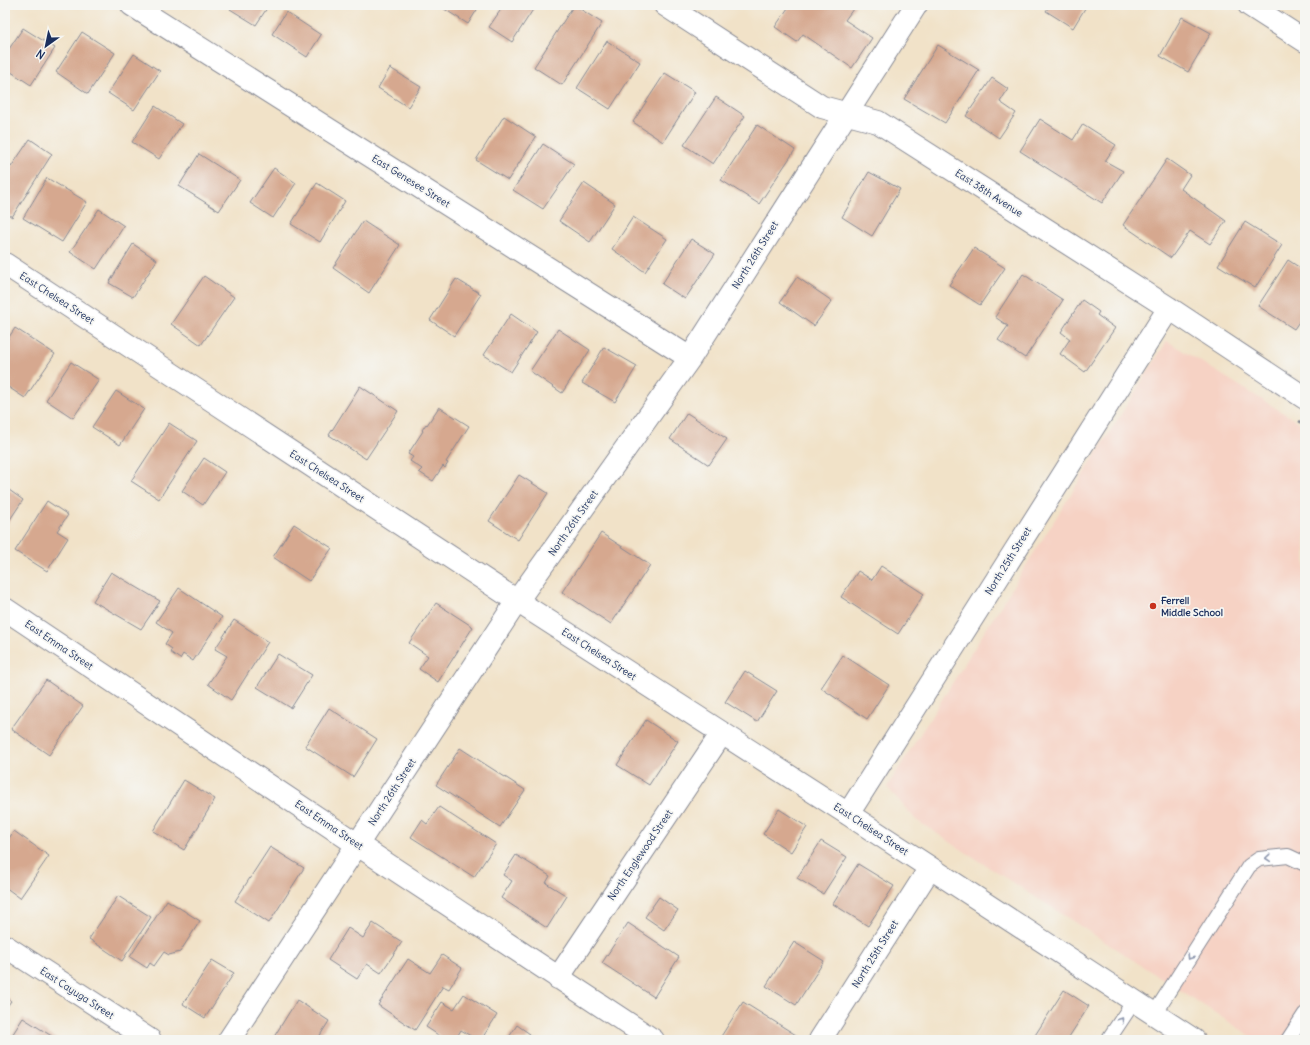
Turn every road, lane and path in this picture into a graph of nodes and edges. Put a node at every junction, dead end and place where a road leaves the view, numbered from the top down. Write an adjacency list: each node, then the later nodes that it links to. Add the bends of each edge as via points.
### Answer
1 (132, 5): 9 (street, East Genesee Street)
2 (664, 5): 6 (street, East 38th Avenue, via 822,107)
3 (916, 5): 6 (street, North 26th Street)
4 (1249, 5): 5 (street)
5 (1305, 41)
6 (846, 113): 8 (street, East 38th Avenue, via 878,122); 9 (street, North 26th Street)
7 (5, 264): 11 (street, East Chelsea Street)
8 (1169, 308): 10 (street, East 38th Avenue); 14 (street, North 25th Street)
9 (690, 358): 11 (street, North 26th Street)
10 (1305, 398)
11 (517, 601): 13 (street, East Chelsea Street); 15 (street, North 26th Street)
12 (5, 609): 15 (street, East Emma Street)
13 (722, 733): 14 (street, East Chelsea Street); 19 (street, North Englewood Street)
14 (848, 814): 17 (street, East Chelsea Street)
15 (358, 845): 19 (street, East Emma Street); 24 (street, North 26th Street)
16 (1305, 864): 21 (lane, one-way to 21, via 1288,856 1259,859 1249,866)
17 (930, 868): 20 (street, East Chelsea Street); 26 (street, North 25th Street)
18 (5, 946): 23 (street, East Cayuga Street)
19 (558, 978): 25 (street, East Emma Street)
20 (1134, 1001): 21 (street, East Chelsea Street); 27 (lane, one-way to 20)
21 (1154, 1014): 28 (street, East Chelsea Street)
22 (1305, 1014): 29 (lane)
23 (150, 1040)
24 (229, 1040)
25 (653, 1040)
26 (820, 1040)
27 (1108, 1040)
28 (1194, 1040)
29 (1288, 1040)

